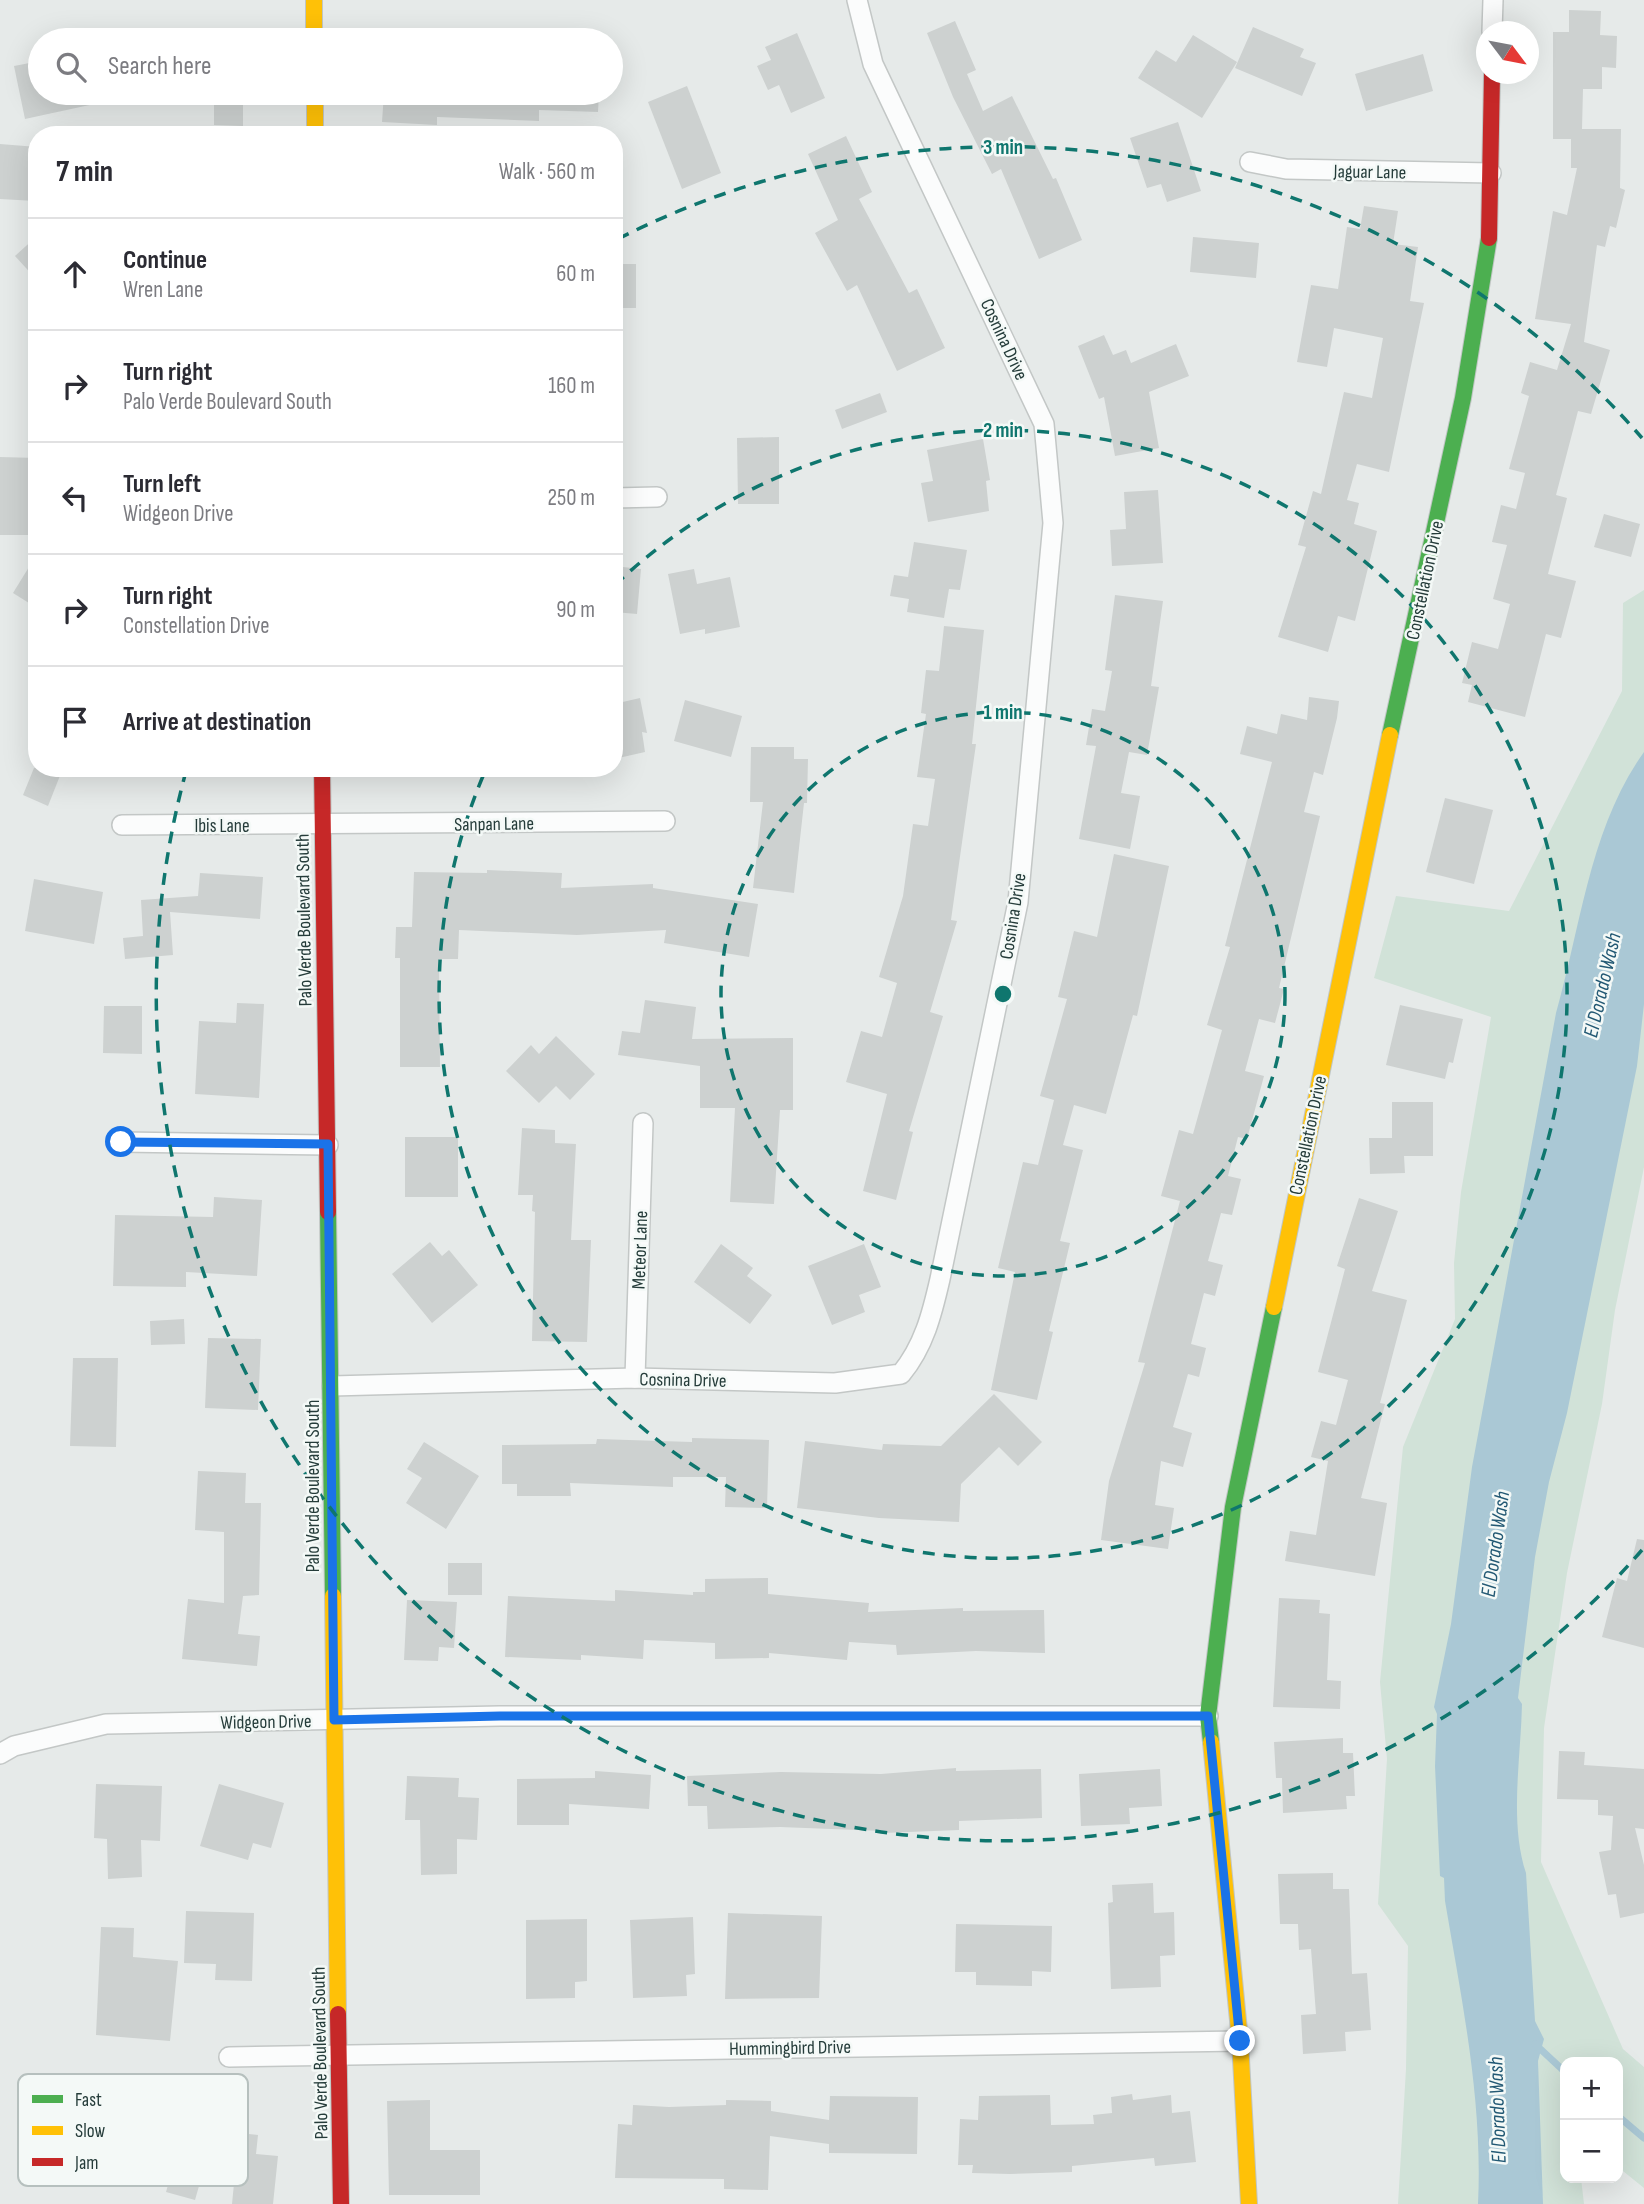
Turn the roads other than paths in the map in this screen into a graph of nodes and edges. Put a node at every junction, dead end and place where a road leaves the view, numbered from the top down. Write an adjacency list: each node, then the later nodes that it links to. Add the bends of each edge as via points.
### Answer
1 (314, 0): 5 (street)
2 (857, 0): 20 (street, Cosnina Drive, via 873,64 1044,424 1052,523 1018,902 931,1316 916,1355 901,1374 835,1383)
3 (1493, 0): 4 (street)
4 (1492, 21)
5 (314, 28)
6 (1492, 84): 10 (street, Constellation Drive)
7 (315, 105): 8 (street)
8 (315, 126)
9 (1250, 162): 10 (street, Jaguar Lane, via 1286,169)
10 (1491, 173): 22 (street, Constellation Drive, via 1489,244 1463,398 1233,1507)
11 (623, 498): 12 (street)
12 (657, 498)
13 (323, 777): 16 (street, Palo Verde Boulevard South)
14 (665, 821): 16 (street, Sanpan Lane)
15 (122, 825): 16 (street, Ibis Lane)
16 (323, 825): 19 (street, Palo Verde Boulevard South)
17 (643, 1123): 20 (street, Meteor Lane)
18 (121, 1142): 19 (street)
19 (328, 1144): 21 (street, Palo Verde Boulevard South)
20 (635, 1378): 21 (street, Cosnina Drive)
21 (332, 1386): 23 (street, Palo Verde Boulevard South)
22 (1208, 1716): 23 (street, Widgeon Drive); 25 (street, Constellation Drive)
23 (334, 1720): 24 (street, Widgeon Drive, via 106,1724 14,1746); 26 (street, Palo Verde Boulevard South)
24 (0, 1754)
25 (1240, 2041): 26 (street, Hummingbird Drive); 29 (street, Constellation Drive)
26 (340, 2054): 27 (street, Hummingbird Drive); 28 (street, Palo Verde Boulevard South)
27 (229, 2057)
28 (341, 2204)
29 (1249, 2204)

